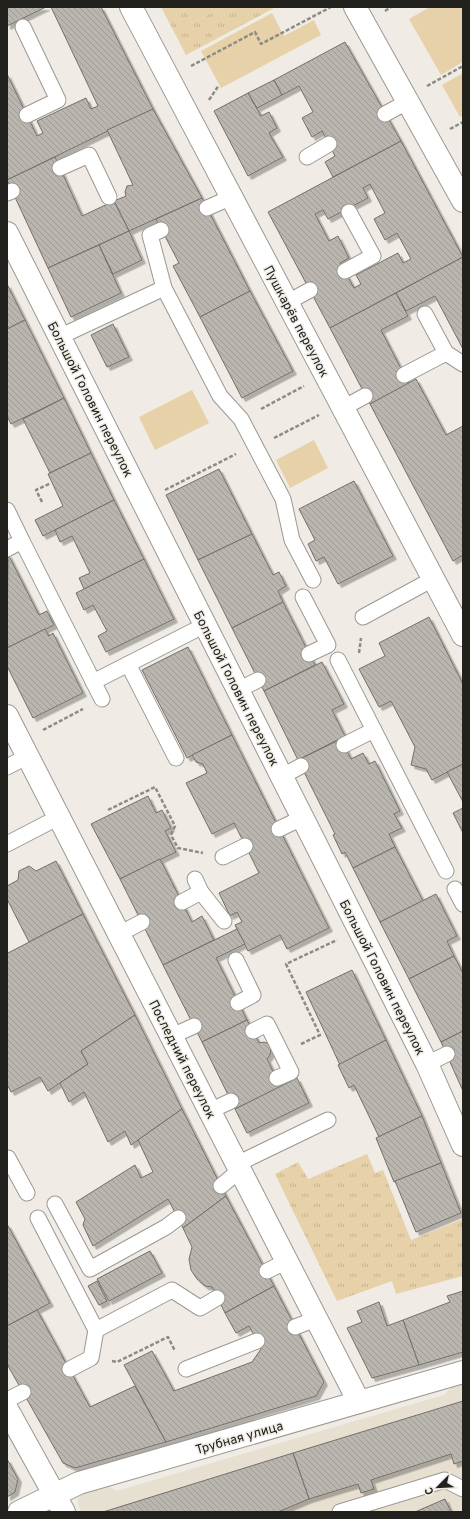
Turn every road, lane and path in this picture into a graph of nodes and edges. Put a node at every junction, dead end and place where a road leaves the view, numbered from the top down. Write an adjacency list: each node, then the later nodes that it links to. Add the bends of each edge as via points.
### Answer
1 (131, 7): 18 (street, Пушкарёв переулок)
2 (331, 7): 6 (path, via 261,44 255,32)
3 (355, 7): 8 (street)
4 (23, 27): 11 (lane, via 58,100)
5 (463, 66): 8 (path)
6 (186, 69)
7 (219, 85): 9 (path)
8 (414, 96): 10 (lane); 19 (street)
9 (206, 106)
10 (386, 114)
11 (27, 115)
12 (463, 122): 13 (path)
13 (445, 131)
14 (329, 144): 15 (lane)
15 (307, 157)
16 (60, 168): 17 (lane, via 89,155)
17 (109, 197)
18 (232, 197): 20 (lane); 28 (street, Пушкарёв переулок)
19 (463, 201)
20 (207, 208)
21 (349, 212): 25 (lane, via 373,256)
22 (161, 230): 26 (lane, via 150,235)
23 (7, 233): 24 (street, Большой Головин переулок)
24 (12, 254): 30 (street, Большой Головин переулок)
25 (344, 271)
26 (164, 288): 30 (lane); 37 (lane, via 220,396)
27 (310, 290): 28 (lane)
28 (288, 302): 36 (street, Пушкарёв переулок)
29 (425, 314): 31 (lane)
30 (59, 337): 49 (street, Большой Головин переулок)
31 (446, 353): 32 (lane); 33 (lane)
32 (463, 364)
33 (404, 375)
34 (308, 384): 37 (path)
35 (365, 396): 36 (lane)
36 (333, 410): 38 (path); 45 (street, Пушкарёв переулок)
37 (241, 419): 38 (lane)
38 (255, 446): 40 (path); 46 (lane, via 283,499 292,540)
39 (51, 483): 41 (path, via 36,490)
40 (160, 493)
41 (42, 502)
42 (7, 510): 43 (lane)
43 (22, 541): 44 (lane); 56 (lane)
44 (7, 549)
45 (433, 579): 48 (lane); 50 (street, Пушкарёв переулок)
46 (313, 580)
47 (304, 597): 51 (lane, via 328,645)
48 (362, 617): 53 (path, via 359,653)
49 (205, 625): 54 (lane); 57 (street, Большой Головин переулок)
50 (463, 635)
51 (309, 654)
52 (338, 660): 61 (lane)
53 (362, 660)
54 (128, 664): 56 (lane); 64 (lane)
55 (258, 680): 57 (lane)
56 (93, 682): 58 (lane)
57 (238, 690): 67 (street, Большой Головин переулок)
58 (102, 700): 60 (path)
59 (7, 716): 63 (street, Последний переулок)
60 (42, 730)
61 (374, 730): 62 (lane); 75 (lane)
62 (344, 745)
63 (28, 756): 66 (lane); 69 (street, Последний переулок)
64 (176, 758)
65 (301, 766): 67 (lane)
66 (7, 767)
67 (282, 777): 70 (street, Большой Головин переулок)
68 (108, 810): 74 (path, via 154,787 174,826 171,835 178,848)
69 (59, 817): 72 (lane); 81 (street, Последний переулок)
70 (302, 818): 71 (lane); 90 (street, Большой Головин переулок)
71 (279, 829)
72 (7, 844)
73 (245, 846): 74 (lane)
74 (224, 856)
75 (446, 871)
76 (455, 889): 78 (lane)
77 (182, 902): 79 (lane, via 198,886)
78 (463, 904)
79 (224, 921)
80 (142, 922): 81 (lane)
81 (119, 934): 87 (street, Последний переулок)
82 (342, 938): 88 (path, via 286,964 320,1035)
83 (236, 960): 84 (lane, via 254,995)
84 (238, 1003)
85 (194, 1026): 87 (lane)
86 (253, 1031): 91 (lane, via 267,1024 290,1072)
87 (172, 1036): 93 (street, Последний переулок)
88 (302, 1044)
89 (447, 1054): 90 (lane)
90 (426, 1064): 95 (street, Большой Головин переулок)
91 (276, 1078)
92 (231, 1101): 93 (lane)
93 (210, 1111): 97 (street, Последний переулок)
94 (328, 1120): 97 (lane)
95 (463, 1145)
96 (7, 1157): 99 (lane)
97 (239, 1167): 98 (lane); 103 (street, Последний переулок)
98 (221, 1186)
99 (27, 1193)
100 (55, 1204): 102 (lane, via 90,1268)
101 (38, 1218): 108 (lane)
102 (178, 1218)
103 (287, 1261): 104 (lane); 106 (street, Последний переулок)
104 (267, 1271)
105 (217, 1298): 108 (lane, via 200,1308 172,1290)
106 (316, 1319): 107 (lane); 115 (street, Последний переулок)
107 (295, 1327)
108 (96, 1330): 110 (lane)
109 (257, 1342): 112 (lane)
110 (91, 1358): 111 (lane); 112 (path, via 117,1362 168,1337)
111 (70, 1369)
112 (186, 1369)
113 (463, 1372): 115 (street, Трубная улица)
114 (23, 1392): 116 (lane)
115 (359, 1402): 118 (street, Трубная улица, via 79,1483)
116 (8, 1410): 118 (street)
117 (463, 1489): 120 (lane, via 446,1480)
118 (59, 1503): 119 (street, Трубная улица)
119 (19, 1512)
120 (340, 1512)

